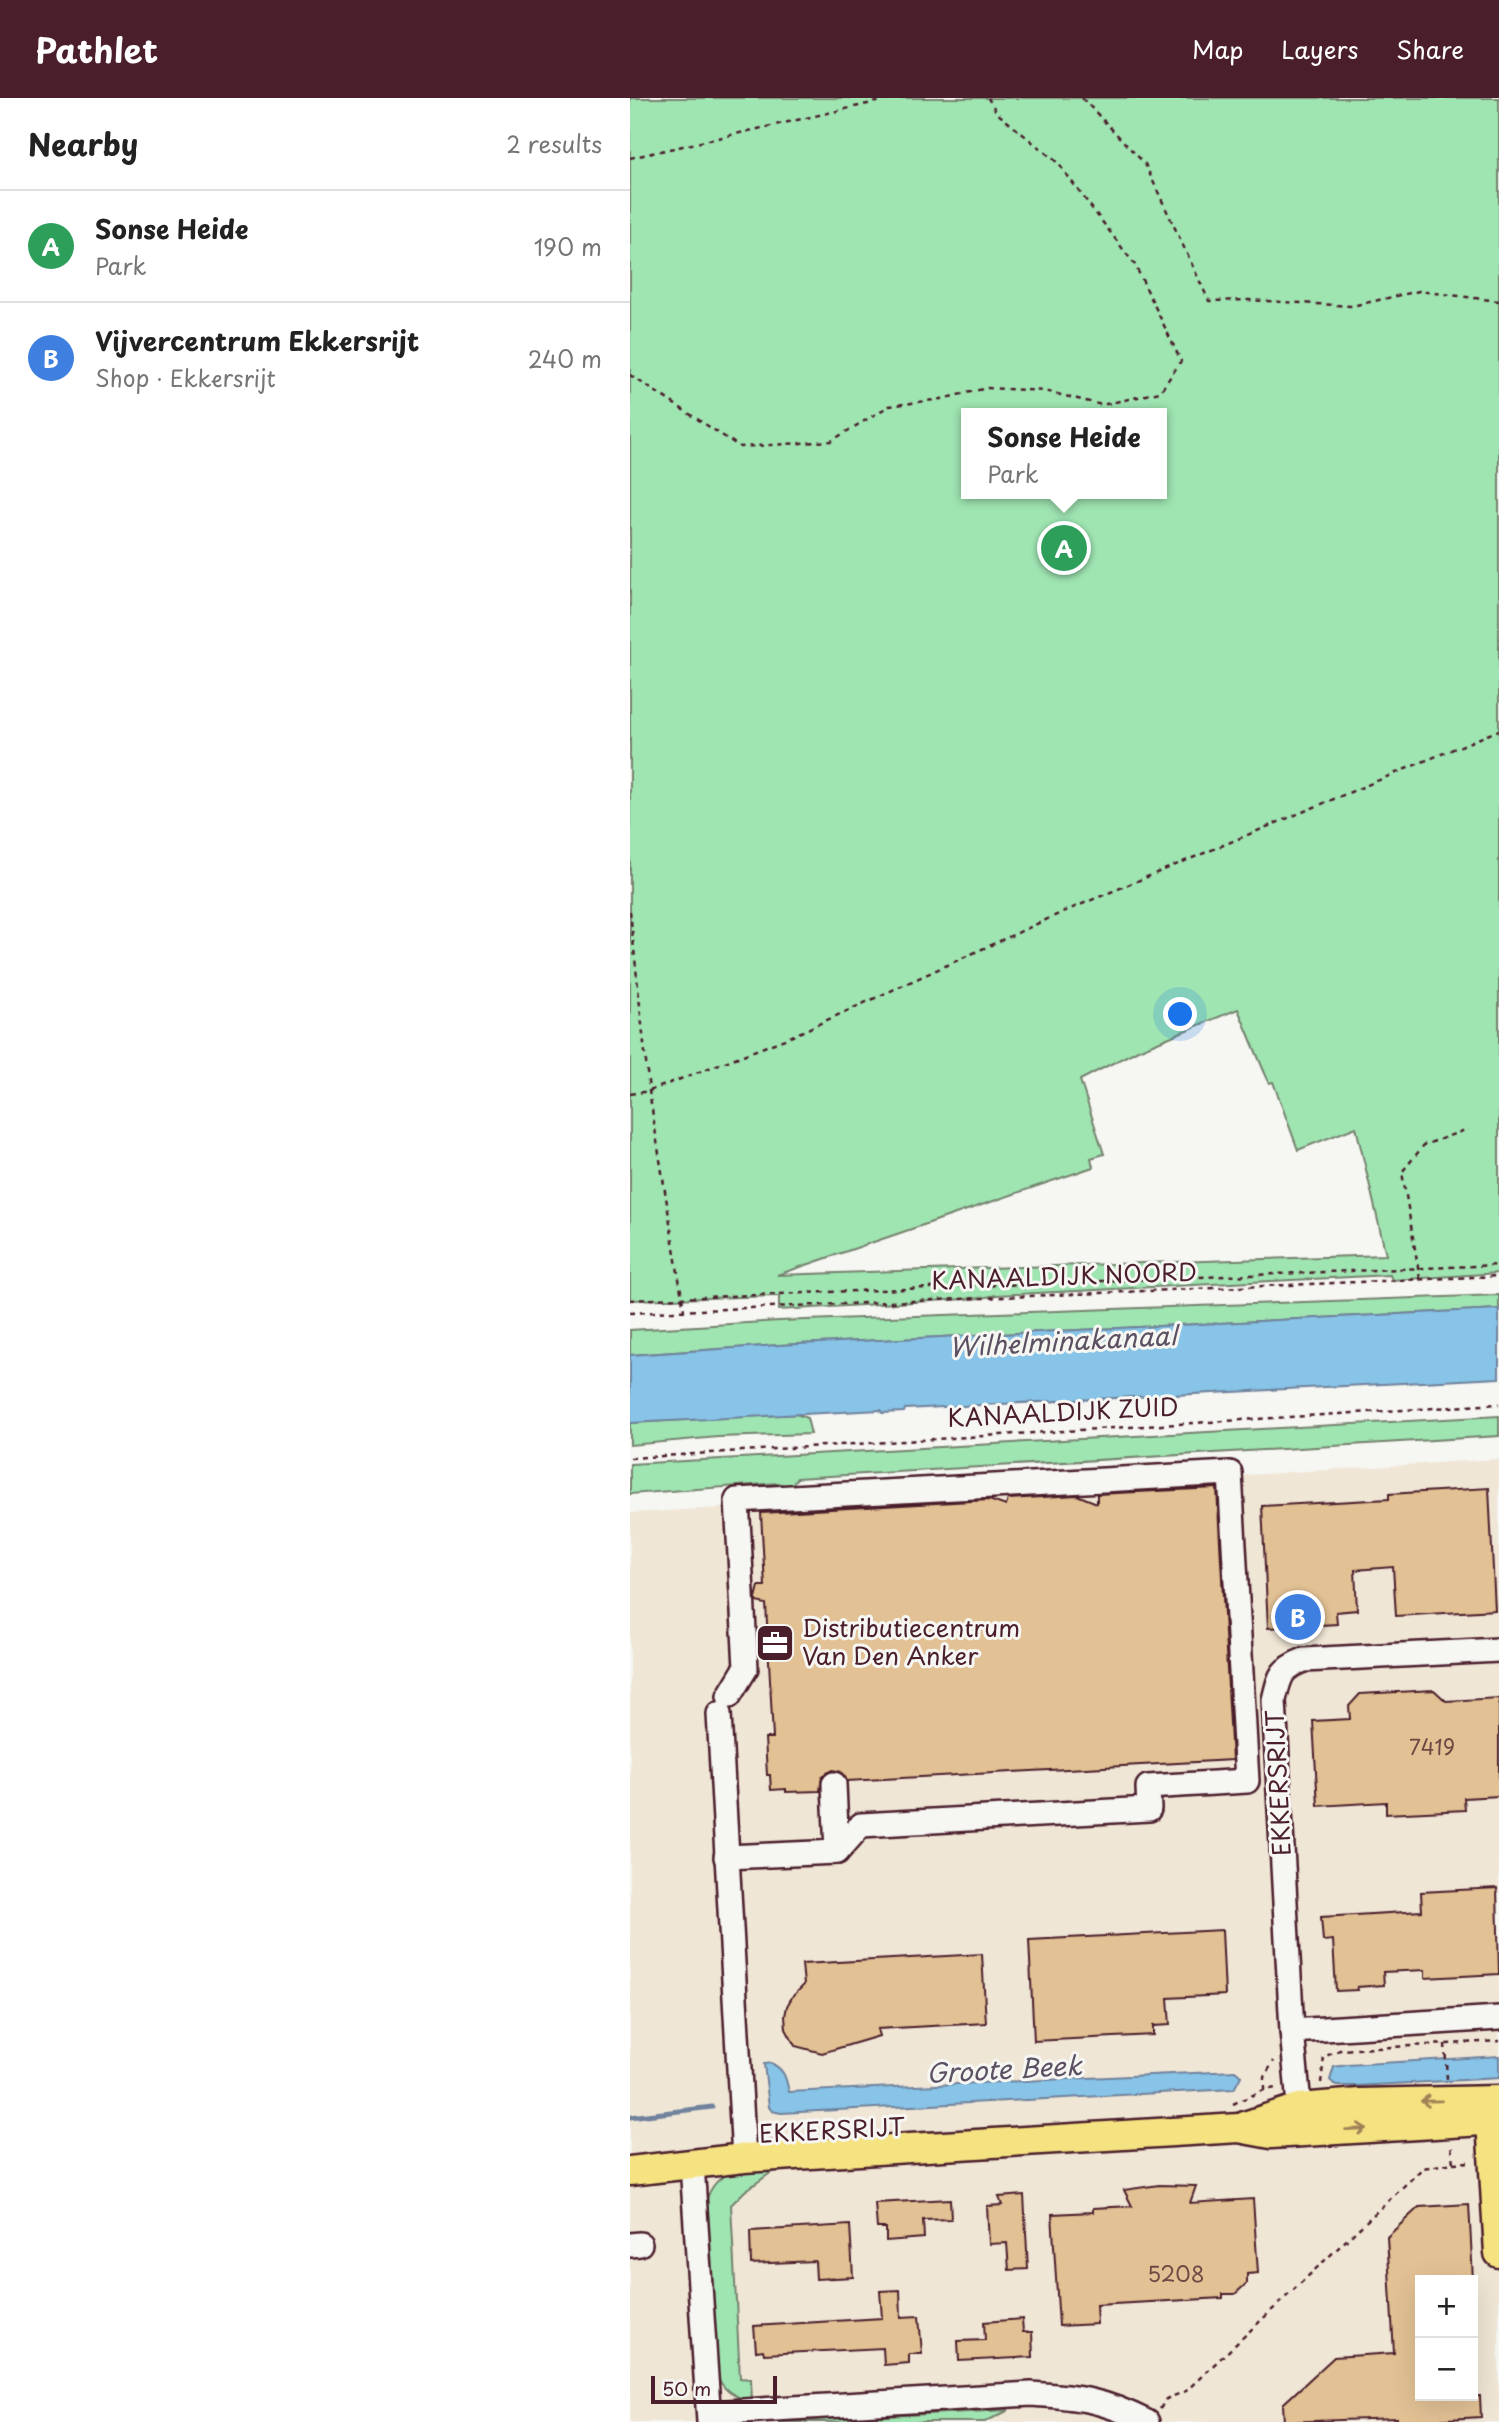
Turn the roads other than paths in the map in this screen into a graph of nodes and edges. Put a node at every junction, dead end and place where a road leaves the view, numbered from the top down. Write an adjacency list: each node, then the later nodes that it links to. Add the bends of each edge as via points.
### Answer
1 (1499, 1650): 6 (street, EKKERSRIJT, via 1304,1660 1288,1666 1279,1677 1274,1700)
2 (834, 1784): 3 (street)
3 (837, 1852): 4 (street); 4 (street, EKKERSRIJT, via 860,1825 1149,1809 1148,1787 1247,1782 1230,1473 737,1500 746,1668 724,1705)
4 (726, 1857): 9 (street, EKKERSRIJT)
5 (1499, 2018): 6 (street)
6 (1292, 2031): 7 (street, EKKERSRIJT)
7 (1299, 2109): 8 (main road, EKKERSRIJT, one-way to 7, via 1360,2103); 8 (main road, EKKERSRIJT, one-way to 8, via 1450,2124); 9 (main road, EKKERSRIJT)
8 (1497, 2113): 12 (main road)
9 (744, 2158): 10 (main road, EKKERSRIJT)
10 (692, 2164): 11 (main road, EKKERSRIJT); 14 (street)
11 (630, 2171)
12 (1499, 2253)
13 (1153, 2416): 14 (street, via 1080,2397 1031,2394)
14 (709, 2417)

